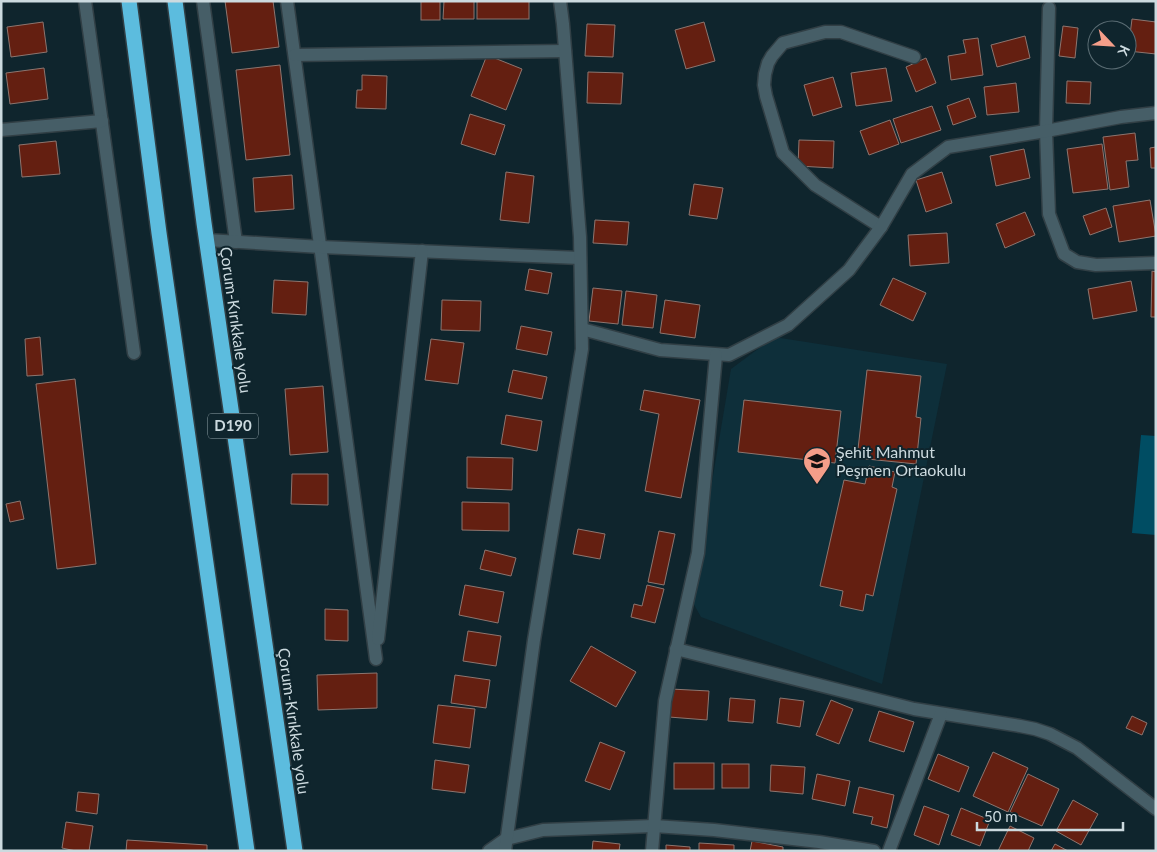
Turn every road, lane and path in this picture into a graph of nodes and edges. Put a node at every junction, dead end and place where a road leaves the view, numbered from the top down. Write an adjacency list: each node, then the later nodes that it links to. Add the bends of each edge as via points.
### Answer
1 (85, 1): 12 (street)
2 (129, 1): 30 (highway, D190)
3 (175, 1): 16 (highway, Çorum-Kırıkkale yolu / D190)
4 (203, 1): 17 (street)
5 (287, 1): 9 (street)
6 (560, 1): 8 (street)
7 (1049, 8): 14 (street)
8 (565, 51): 9 (street); 20 (street)
9 (295, 55): 18 (street)
10 (914, 57): 15 (street, via 841,32 824,32 783,43 772,56 765,74 766,96 783,153 815,185)
11 (1156, 113): 14 (street)
12 (102, 121): 13 (street); 23 (street)
13 (1, 130)
14 (1046, 131): 15 (street, via 948,147 912,174); 21 (street, via 1049,214 1064,254 1076,262 1096,265)
15 (881, 227): 24 (street, via 849,270 788,325 729,356)
16 (207, 240): 17 (street); 31 (highway, Çorum-Kırıkkale yolu / D190)
17 (236, 242): 18 (street)
18 (320, 247): 19 (street); 19 (street, via 376,659)
19 (422, 252): 20 (street)
20 (580, 258): 22 (street)
21 (1156, 263)
22 (582, 329): 24 (street, via 660,350); 29 (street, via 582,349 534,640)
23 (134, 353)
24 (716, 354): 25 (street, via 698,553)
25 (676, 649): 26 (street); 28 (street, via 665,700)
26 (941, 714): 27 (street, via 1050,734 1077,748); 35 (street)
27 (1156, 809)
28 (654, 826): 29 (street, via 543,830); 33 (street); 34 (street, via 714,830)
29 (506, 845): 32 (street)
30 (247, 851)
31 (295, 851)
32 (489, 851)
33 (652, 851)
34 (874, 851)
35 (889, 851)

